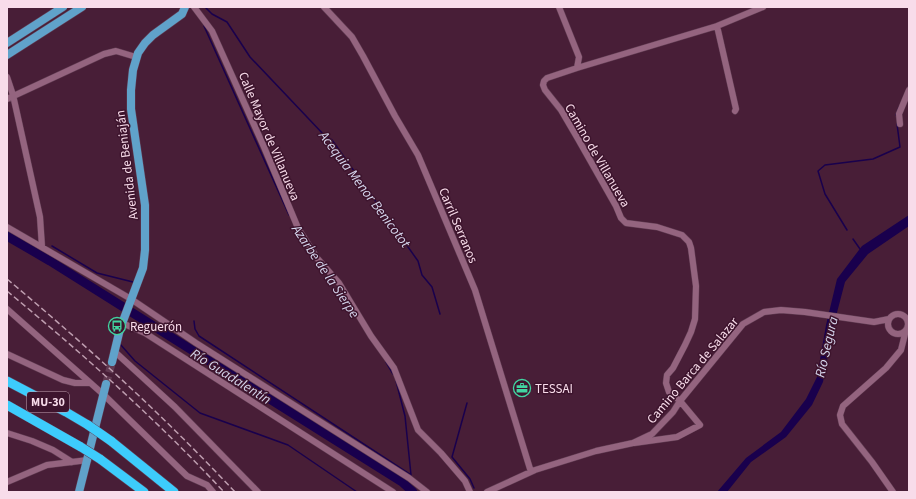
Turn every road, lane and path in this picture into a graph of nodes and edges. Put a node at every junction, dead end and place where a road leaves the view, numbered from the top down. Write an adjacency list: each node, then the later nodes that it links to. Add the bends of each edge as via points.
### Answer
1 (63, 7): 9 (main road)
2 (82, 7): 10 (main road)
3 (185, 7): 11 (main road, Avenida de Beniaján, via 181,15 149,39)
4 (194, 7): 52 (street, Calle Mayor de Villanueva, via 212,31 298,228 317,258 339,282 394,368 418,430 465,481)
5 (324, 7): 43 (street, Carril Serranos, via 352,37 418,155 475,290)
6 (559, 7): 12 (street, via 579,57)
7 (763, 7): 8 (street)
8 (717, 26): 12 (street); 16 (street)
9 (7, 43)
10 (7, 55)
11 (136, 57): 15 (street, via 113,51); 20 (main road, Avenida de Beniaján, via 131,109 146,229 144,262)
12 (577, 68): 37 (street, Camino de Villanueva, via 547,78 543,85 578,139 616,206 620,218 626,223 657,227 682,235 691,248 696,286 695,319 685,345 667,375 666,383 668,392)
13 (7, 78): 15 (street)
14 (909, 90): 17 (street, via 899,114)
15 (10, 97): 19 (street, via 40,217)
16 (735, 111)
17 (900, 124)
18 (7, 227): 19 (street)
19 (42, 247): 20 (street)
20 (131, 301): 24 (main road, Avenida de Beniaján); 51 (street, via 409,478)
21 (7, 309): 34 (street)
22 (906, 315): 23 (street, via 895,314); 26 (street)
23 (889, 319): 25 (street, Camino Barca de Salazar); 27 (street)
24 (123, 321): 30 (main road, Avenida de Beniaján); 50 (street)
25 (874, 322): 27 (street, Camino Barca de Salazar); 37 (street, Camino Barca de Salazar, via 805,312 764,312 743,324)
26 (908, 325): 28 (street); 29 (street)
27 (889, 328): 28 (street)
28 (897, 334): 29 (street)
29 (901, 350): 54 (street, via 886,368 843,406 840,415 842,424)
30 (114, 351): 32 (main road, Avenida de Beniaján); 49 (street, via 175,407)
31 (7, 354): 34 (street, via 63,380)
32 (112, 362)
33 (7, 381): 47 (highway, MU-30, bridge, via 66,412 111,441)
34 (89, 383): 36 (street)
35 (106, 384): 36 (main road)
36 (104, 395): 41 (main road); 48 (street, via 187,476 207,485)
37 (680, 401): 40 (street, Camino Barca de Salazar, via 652,434); 40 (street, via 700,425 677,437)
38 (7, 405): 46 (highway, MU-30, bridge, via 100,459)
39 (7, 433): 42 (street, via 53,450)
40 (634, 443): 43 (street, Camino Barca de Salazar, via 596,451)
41 (88, 460): 42 (street); 45 (main road)
42 (72, 462): 44 (street, via 47,465)
43 (531, 472): 53 (street, Camino Barca de Salazar)
44 (7, 482)
45 (79, 492)
46 (144, 492)
47 (174, 492)
48 (213, 492)
49 (258, 492)
50 (393, 492)
51 (427, 492)
52 (470, 492)
53 (487, 492)
54 (893, 492)

